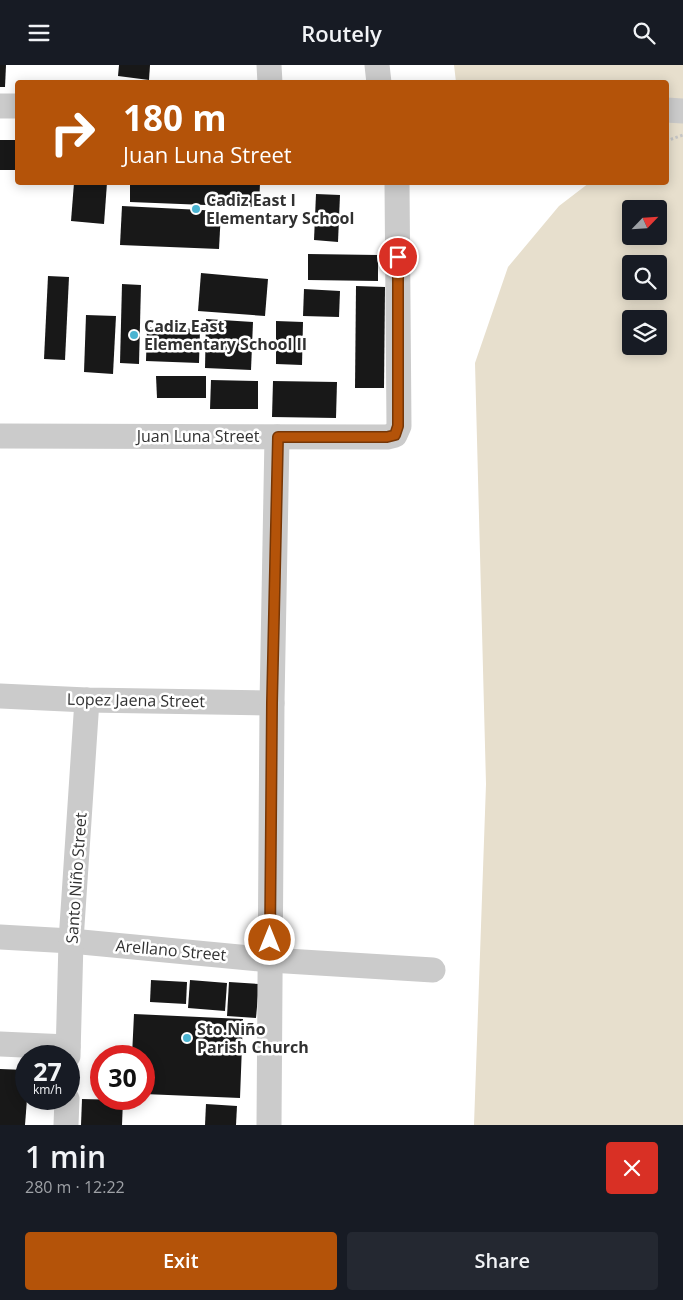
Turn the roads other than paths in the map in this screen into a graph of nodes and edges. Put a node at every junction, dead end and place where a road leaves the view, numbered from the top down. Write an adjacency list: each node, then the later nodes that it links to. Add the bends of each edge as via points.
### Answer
1 (269, 65): 3 (street)
2 (377, 65): 4 (street)
3 (270, 80)
4 (378, 80)
5 (0, 106): 6 (street)
6 (15, 106)
7 (669, 110): 8 (street)
8 (683, 111)
9 (397, 185): 11 (street, Juan Luna Street, via 398,426 395,435)
10 (0, 435): 11 (street, Juan Luna Street)
11 (278, 437): 14 (street)
12 (0, 696): 13 (street, Lopez Jaena Street)
13 (87, 700): 14 (street, Lopez Jaena Street); 16 (street, Santo Niño Street)
14 (272, 703): 17 (street)
15 (0, 937): 16 (street, Arellano Street)
16 (71, 941): 17 (street, Arellano Street); 20 (street, Santo Niño Street)
17 (270, 960): 18 (street, Arellano Street); 24 (street)
18 (433, 970)
19 (0, 1044): 21 (street)
20 (68, 1045)
21 (15, 1046)
22 (67, 1110): 23 (street)
23 (66, 1125)
24 (269, 1125)

